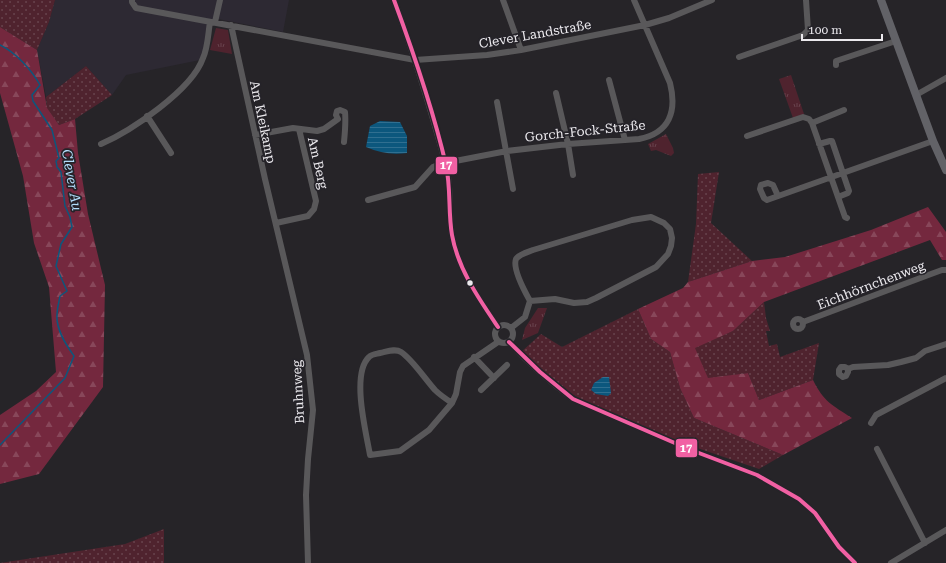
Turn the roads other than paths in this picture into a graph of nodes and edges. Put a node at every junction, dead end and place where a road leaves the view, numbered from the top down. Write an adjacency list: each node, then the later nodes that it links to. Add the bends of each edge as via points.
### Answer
1 (132, 0): 9 (street, Clever Landstraße, via 136,8)
2 (220, 0): 9 (street)
3 (394, 0): 15 (street)
4 (503, 0): 13 (street)
5 (634, 0): 11 (street, Gorch-Fock-Straße)
6 (712, 0): 11 (street, Clever Landstraße, via 669,18)
7 (806, 0): 14 (street, via 808,30 803,35)
8 (882, 0): 12 (main road)
9 (213, 22): 10 (street, Clever Landstraße); 23 (street, via 203,60 190,80)
10 (231, 25): 15 (street, Clever Landstraße); 26 (street, Am Kleikamp)
11 (644, 25): 13 (street, Clever Landstraße); 28 (street, Gorch-Fock-Straße, via 670,83 674,96 672,112 667,124 650,137)
12 (896, 41): 16 (street, via 836,61); 20 (main road)
13 (521, 50): 15 (street, Clever Landstraße)
14 (739, 58)
15 (415, 60): 36 (street)
16 (836, 65)
17 (946, 78): 20 (street)
18 (610, 80): 28 (street)
19 (556, 93): 32 (street)
20 (916, 95): 29 (main road)
21 (498, 102): 34 (street)
22 (844, 110): 24 (street)
23 (147, 116): 31 (street, via 137,125); 35 (street)
24 (812, 123): 27 (street, via 809,119 803,118); 33 (street)
25 (298, 129): 26 (street); 30 (street, via 317,131 341,119 346,124); 46 (street, Am Berg, via 316,201 308,216)
26 (255, 135): 46 (street, Am Kleikamp)
27 (747, 136)
28 (625, 140): 32 (street, Gorch-Fock-Straße)
29 (933, 141): 37 (main road); 38 (street)
30 (344, 142)
31 (101, 144)
32 (568, 144): 34 (street, Gorch-Fock-Straße); 39 (street)
33 (819, 144): 38 (street, via 832,141); 40 (street)
34 (507, 151): 36 (street, Gorch-Fock-Straße); 41 (street)
35 (170, 153)
36 (445, 163): 44 (street, Gorch-Fock-Straße, via 433,167 415,187); 50 (street, via 451,195 450,219 456,249 474,291)
37 (946, 170)
38 (843, 173): 40 (street); 43 (street, via 849,191)
39 (573, 175)
40 (831, 178): 42 (street); 43 (street)
41 (513, 189)
42 (778, 196)
43 (838, 197): 45 (street)
44 (368, 200)
45 (847, 218)
46 (276, 223): 66 (street, Bruhnweg, via 304,338 313,410 306,482)
47 (946, 270): 49 (street, Eichhörnchenweg)
48 (530, 301): 48 (street, via 555,299 574,303 587,302 619,287 656,267 668,254 672,238 670,230 664,223 651,217 632,220 520,255 516,260 516,268); 51 (street, via 525,317)
49 (803, 322)
50 (498, 327): 51 (street, via 506,325); 52 (street, via 495,333)
51 (511, 328): 53 (street, via 513,337)
52 (498, 342): 53 (street); 55 (street)
53 (510, 342): 67 (street, via 526,360 573,399 691,450 757,475 799,500 815,513 839,547)
54 (946, 344): 57 (street, via 901,362)
55 (474, 357): 58 (street); 61 (street, via 460,372)
56 (507, 365): 58 (street)
57 (848, 369)
58 (494, 378): 60 (street)
59 (946, 378): 62 (street, via 876,415)
60 (481, 390)
61 (452, 404): 61 (street, via 429,430 400,451 370,455 360,393 360,372 372,354 396,350 401,352 436,391)
62 (871, 423)
63 (877, 449): 65 (street)
64 (945, 532): 65 (street)
65 (925, 543): 68 (street)
66 (308, 563)
67 (855, 563)
68 (891, 563)

